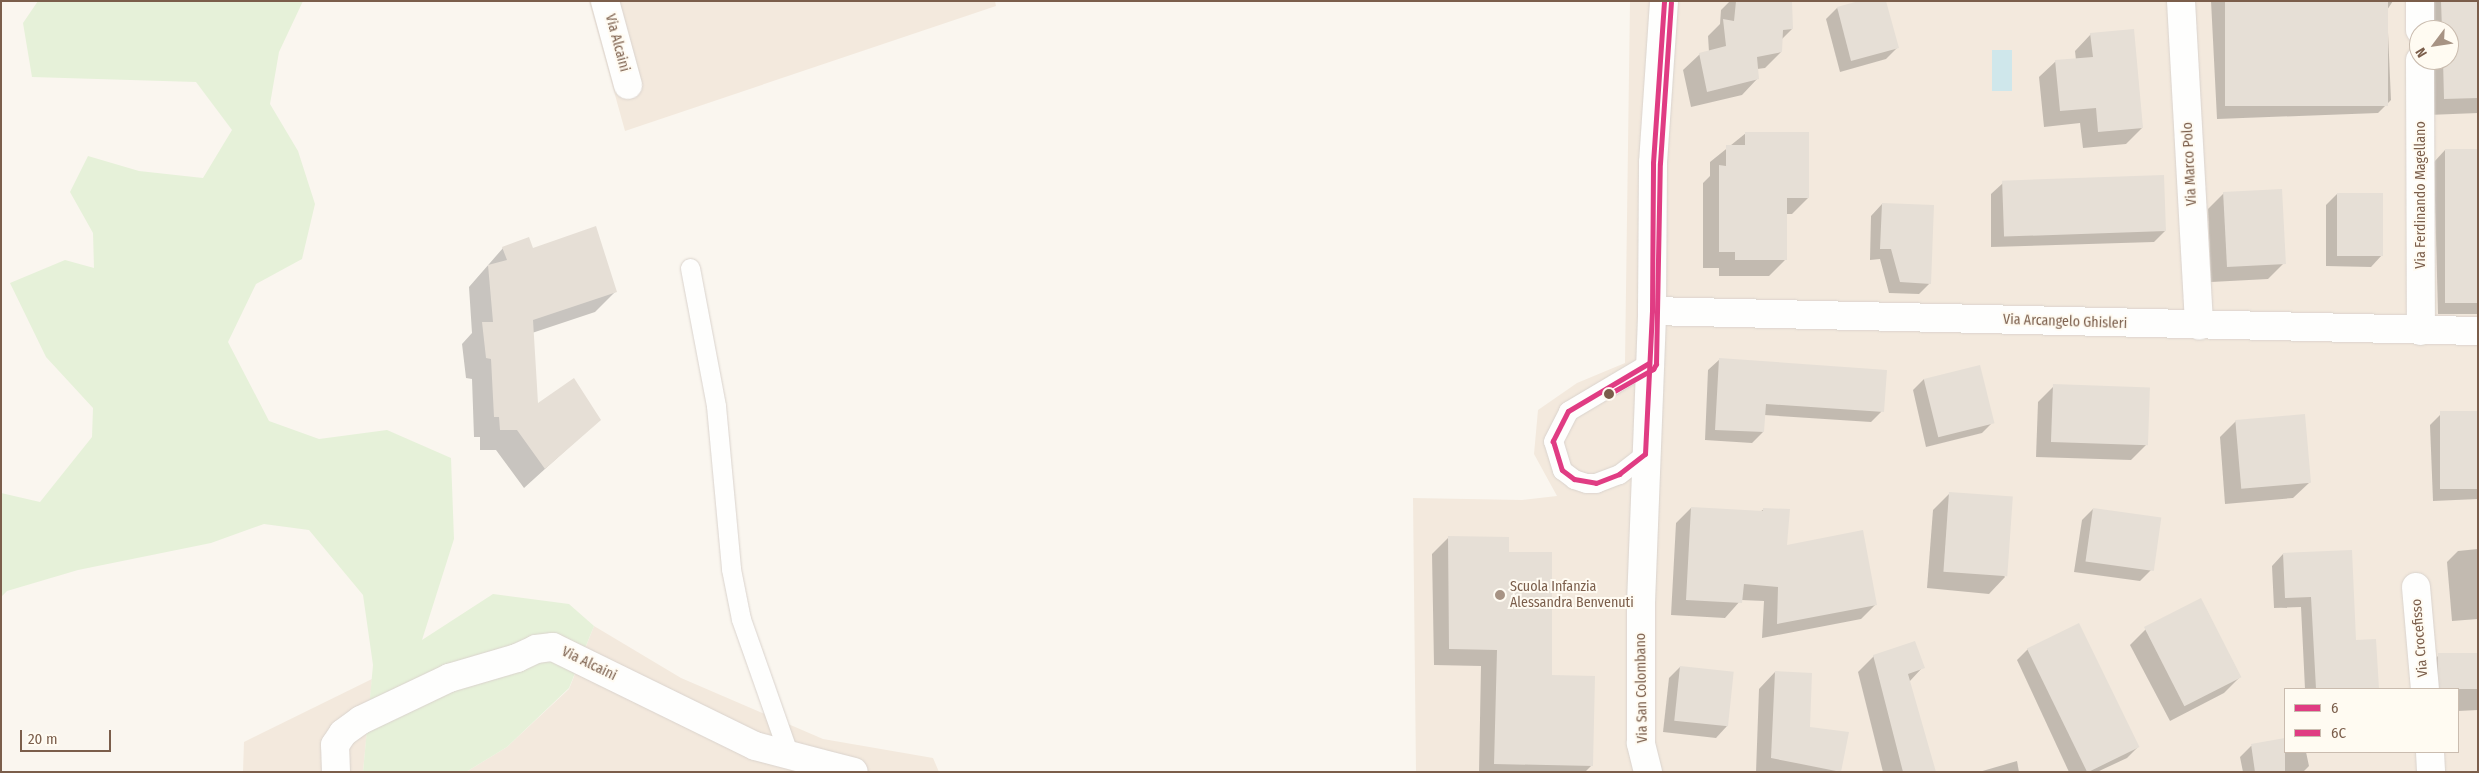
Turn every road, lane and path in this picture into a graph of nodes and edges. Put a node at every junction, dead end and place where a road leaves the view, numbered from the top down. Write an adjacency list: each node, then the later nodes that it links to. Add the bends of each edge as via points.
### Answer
1 (605, 1): 7 (street, Via Alcaini)
2 (1664, 1): 9 (street, Via San Colombano, via 1653,164)
3 (2181, 1): 10 (street, Via Marco Polo)
4 (2420, 1): 5 (street)
5 (2420, 20)
6 (2420, 70): 11 (street, Via Ferdinando Magellano)
7 (628, 85)
8 (690, 268): 18 (lane, via 716,406 731,569 741,619)
9 (1652, 311): 10 (street, Via Arcangelo Ghisleri); 13 (street, Via San Colombano)
10 (2199, 326): 11 (street, Via Arcangelo Ghisleri)
11 (2421, 330): 12 (street, Via Arcangelo Ghisleri)
12 (2478, 331)
13 (1649, 363): 14 (street, Via San Colombano); 14 (lane, via 1568,410 1553,441 1562,470 1586,483 1596,483 1619,474)
14 (1645, 454): 21 (street, Via San Colombano, via 1641,743)
15 (2416, 587): 16 (street, Via Crocefisso)
16 (2424, 688)
17 (2430, 753): 22 (street)
18 (789, 755): 19 (street, Via Alcaini, via 755,746 554,647 449,678 361,720 343,733 335,745); 20 (street, Via Alcaini)
19 (336, 772)
20 (854, 772)
21 (1648, 772)
22 (2431, 772)

